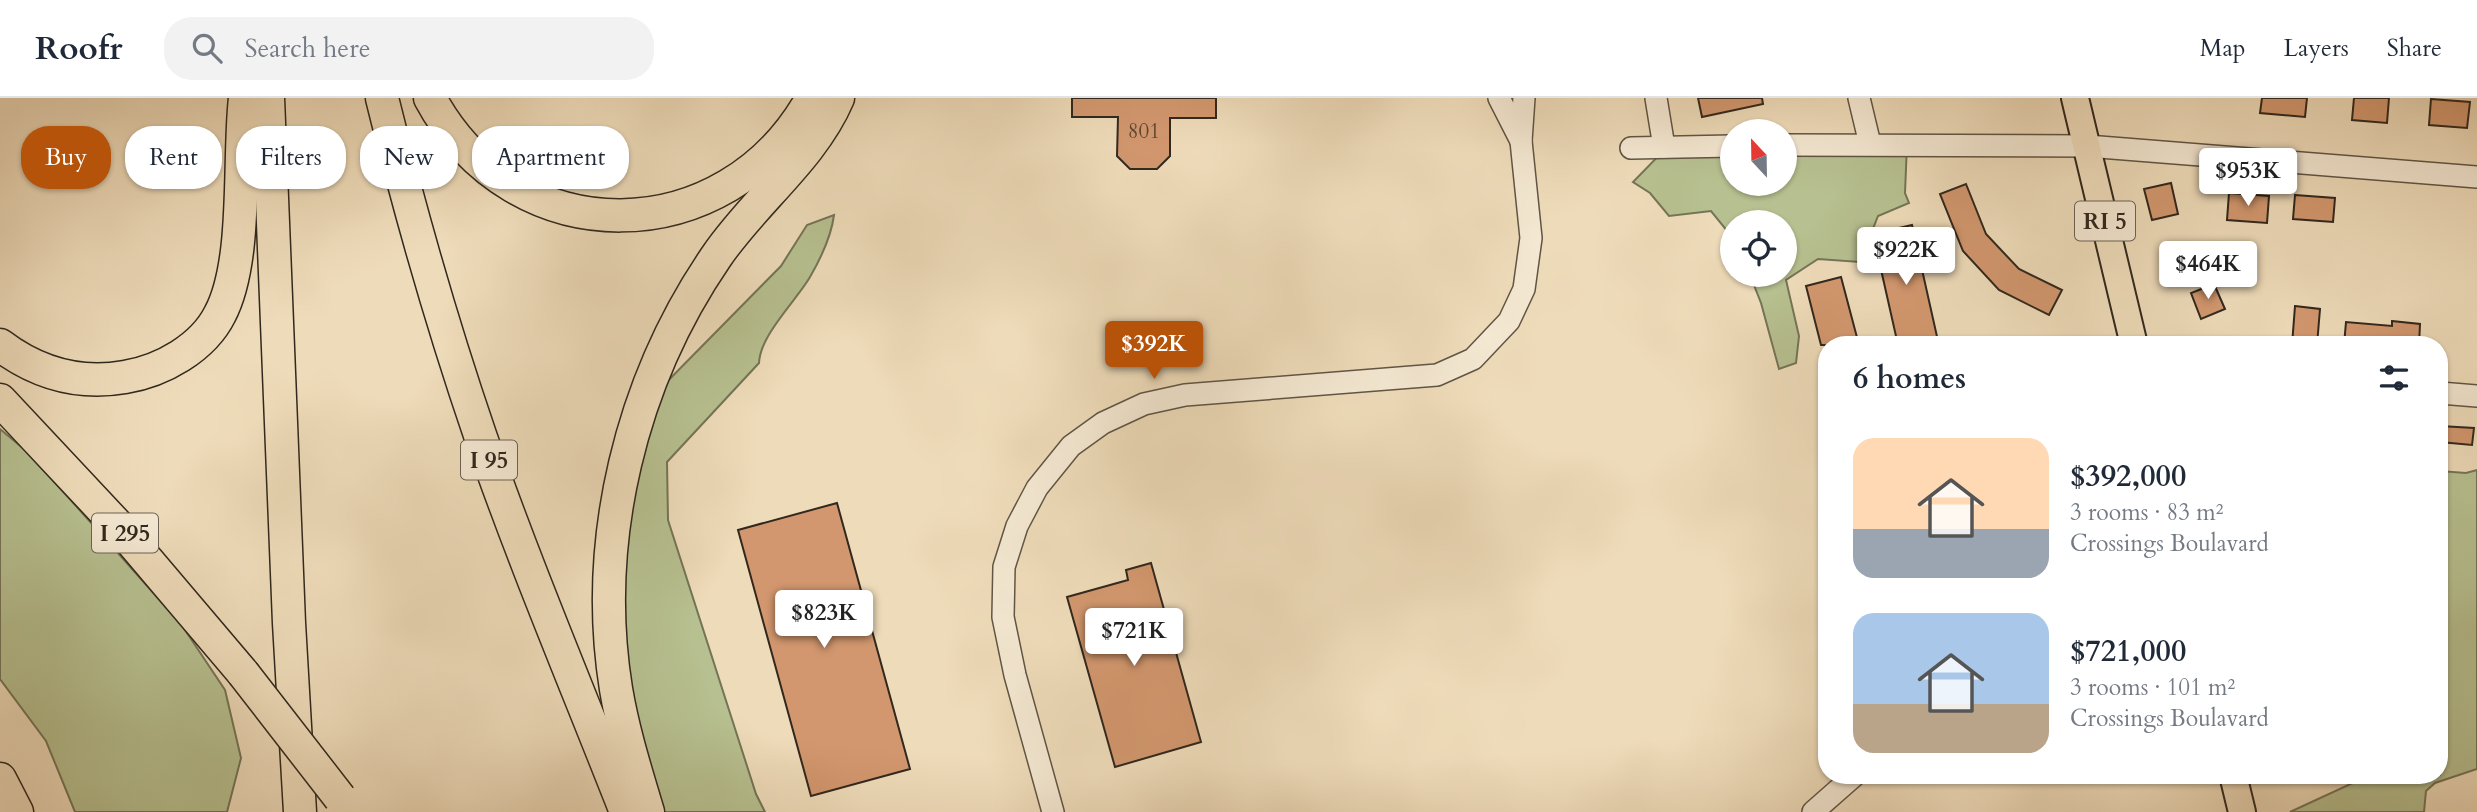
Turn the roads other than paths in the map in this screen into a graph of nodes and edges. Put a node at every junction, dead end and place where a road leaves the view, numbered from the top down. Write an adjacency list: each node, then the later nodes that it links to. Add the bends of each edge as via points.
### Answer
1 (245, 98): 21 (highway, via 234,268 221,313 205,336 151,370 99,380 58,375)
2 (268, 98): 32 (highway)
3 (382, 98): 33 (highway, I 95, via 422,251 476,422)
4 (430, 98): 5 (highway, via 469,153 519,190 581,212 629,215 695,202 747,174 791,131)
5 (811, 98)
6 (838, 98): 34 (highway, via 804,153 738,226 697,286 647,392 624,467 612,545 612,656 622,722)
7 (1499, 98): 12 (street)
8 (1524, 98): 12 (street)
9 (1656, 98): 17 (street)
10 (1859, 98): 13 (street)
11 (2075, 98): 16 (main road, RI 5)
12 (1521, 141): 35 (street, via 1531,237 1524,289 1509,321 1473,359 1437,375 1185,395 1144,404 1103,423 1071,446 1037,488 1017,526 1004,567 1003,617)
13 (1870, 144): 14 (street); 16 (street)
14 (1797, 145)
15 (1720, 146): 17 (street)
16 (2087, 146): 19 (street); 20 (main road, RI 5)
17 (1664, 147): 18 (street)
18 (1631, 148)
19 (2477, 177)
20 (2132, 336)
21 (0, 345)
22 (2448, 394): 23 (street)
23 (2477, 396)
24 (0, 400): 29 (highway, I 295, bridge, via 120,528 243,673)
25 (0, 779): 31 (highway)
26 (1845, 784): 36 (street)
27 (2236, 784): 37 (main road)
28 (0, 800): 30 (highway)
29 (345, 805)
30 (8, 812)
31 (17, 812)
32 (300, 812)
33 (626, 812)
34 (648, 812)
35 (1053, 812)
36 (1813, 812)
37 (2242, 812)

